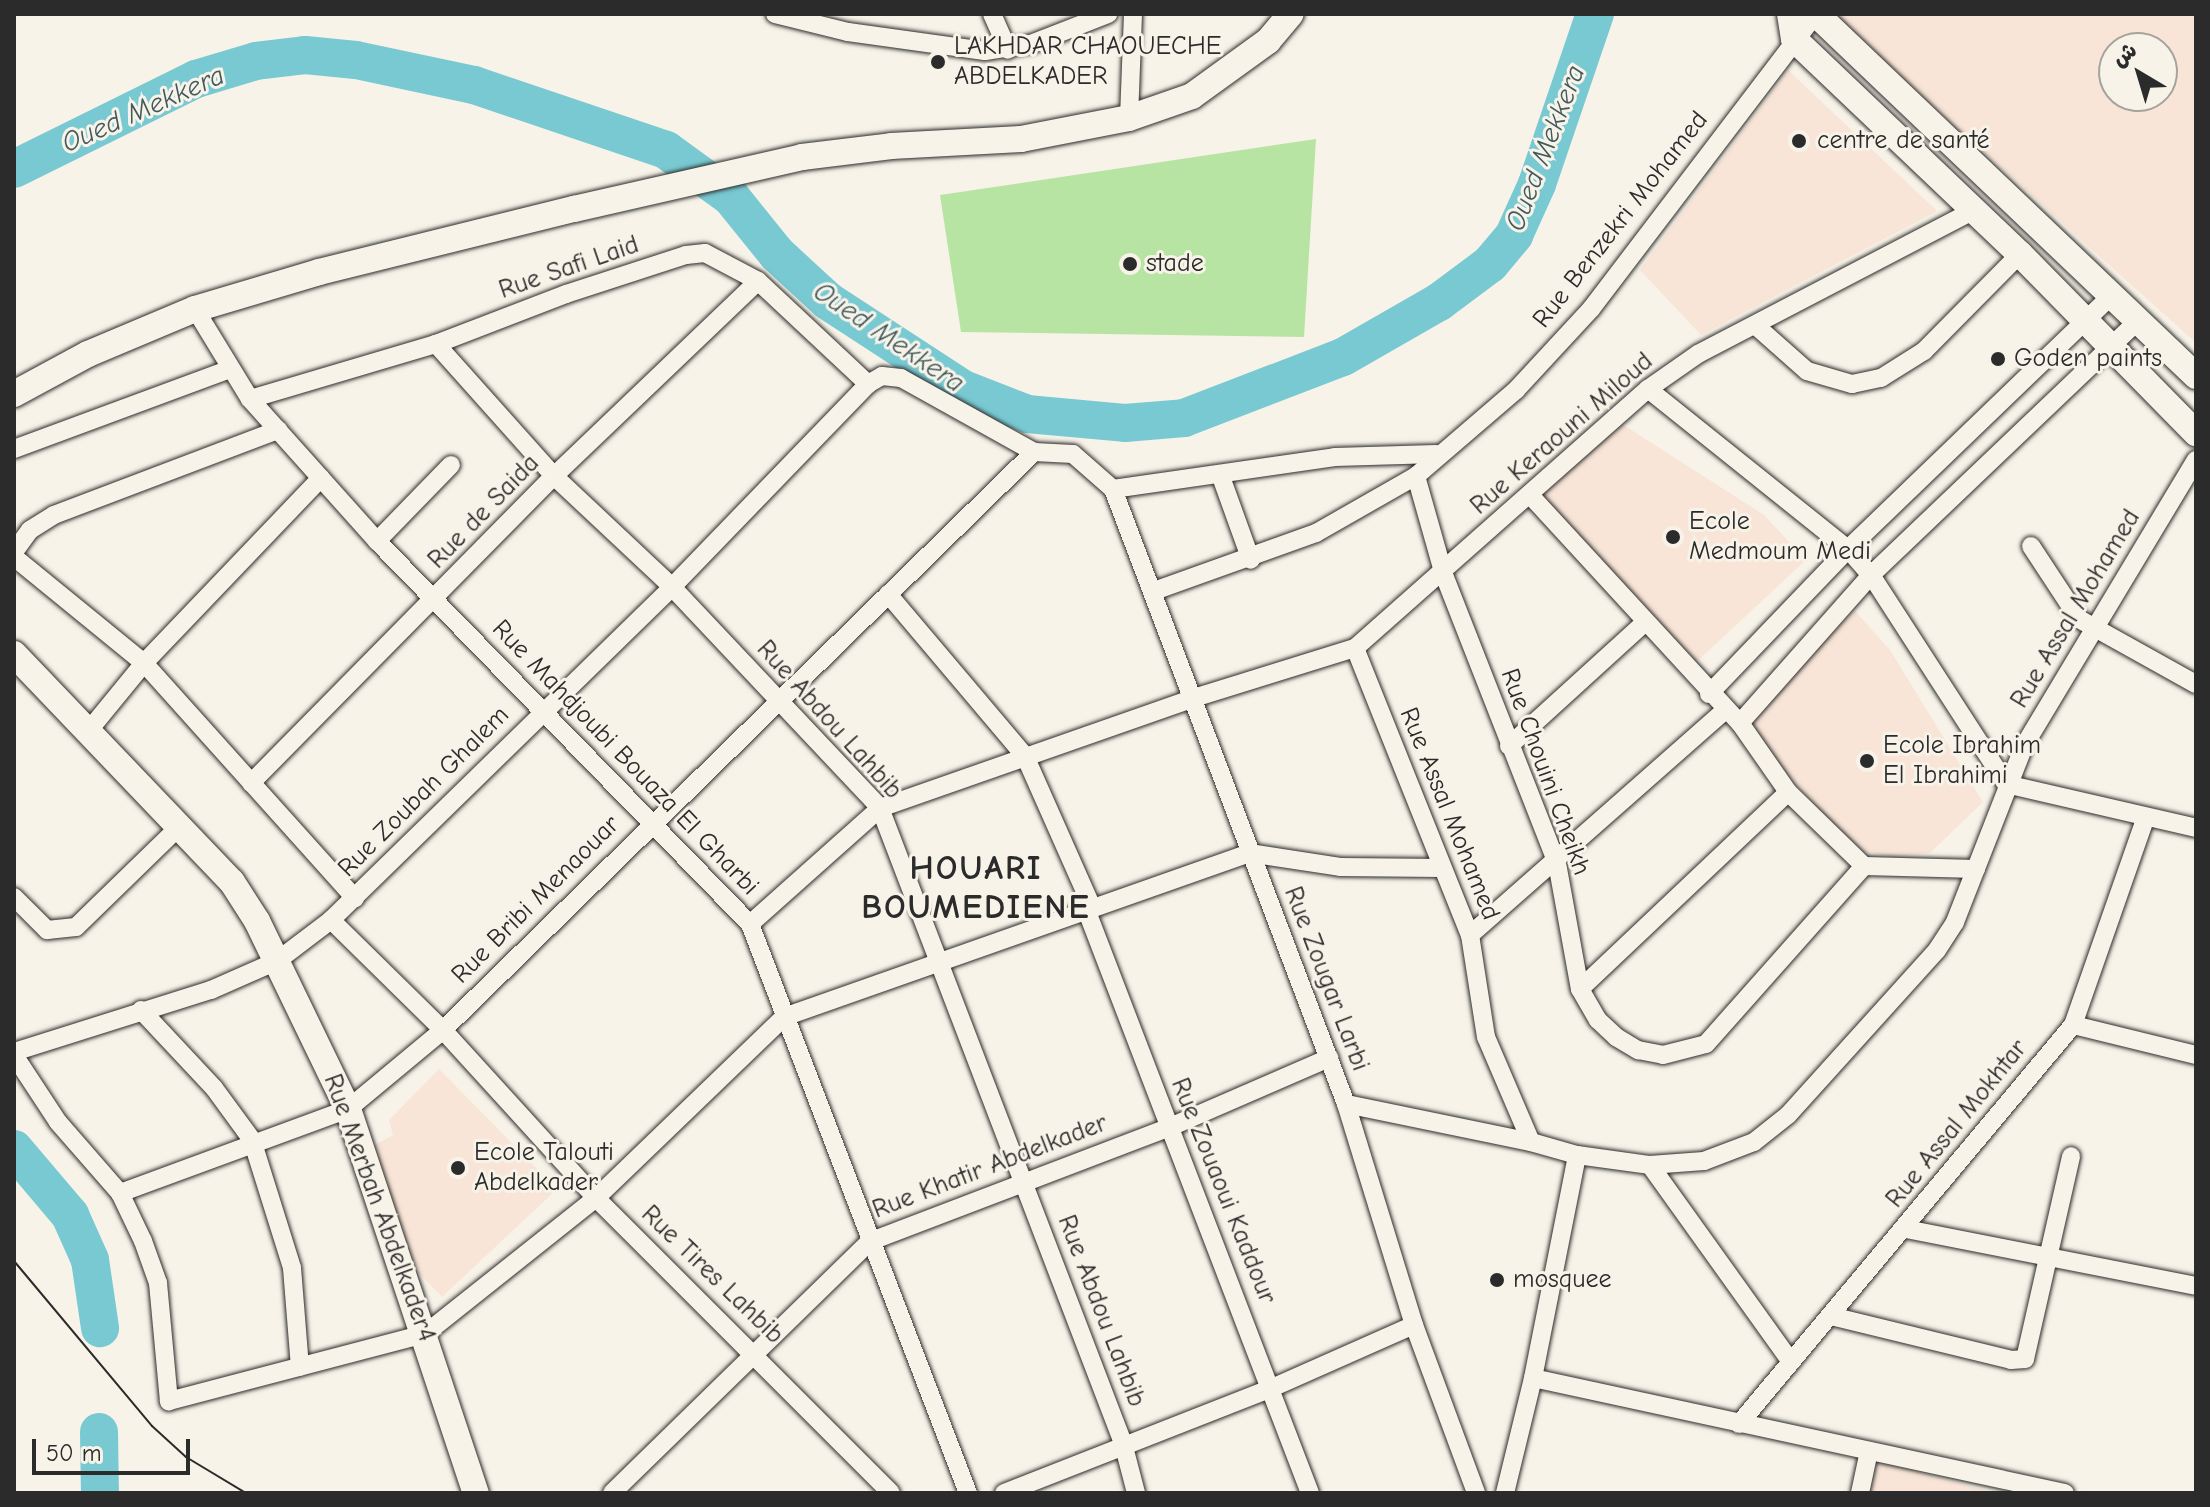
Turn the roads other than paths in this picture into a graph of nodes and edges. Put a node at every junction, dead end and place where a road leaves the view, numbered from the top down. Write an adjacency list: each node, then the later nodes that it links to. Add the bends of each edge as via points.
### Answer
1 (775, 14): 9 (street)
2 (839, 14): 9 (street)
3 (992, 14): 10 (street)
4 (1108, 14): 10 (street)
5 (1133, 14): 11 (street)
6 (1291, 14): 11 (main road, via 1268,41 1192,96)
7 (1816, 14): 8 (street, Rue Benzekri Mohamed); 15 (main road)
8 (1792, 27): 12 (main road); 32 (street, Rue Benzekri Mohamed, via 1591,309 1516,390)
9 (848, 32): 10 (street, via 965,50)
10 (1008, 50)
11 (1129, 118): 16 (main road, via 1035,137 802,157 319,272)
12 (1973, 211): 13 (main road); 19 (street, Rue Keraouni Miloud)
13 (2020, 254): 18 (main road); 19 (street, via 1924,351 1881,378 1852,384 1807,371)
14 (758, 281): 20 (street, Rue Safi Laid, via 716,257 686,255); 24 (street, Rue Safi Laid); 36 (street, Rue de Saida)
15 (2112, 295): 17 (main road); 18 (street)
16 (195, 309): 22 (street, Rue Mahdjoubi Bouaza El Gharbi); 26 (main road, via 88,354)
17 (2139, 320): 21 (street); 23 (main road)
18 (2087, 321): 21 (main road); 43 (street)
19 (1755, 325): 25 (street, Rue Keraouni Miloud, via 1698,354)
20 (436, 344): 27 (street, Rue Safi Laid); 36 (street, Rue Abdou Lahbib)
21 (2113, 347): 29 (main road); 47 (street)
22 (228, 370): 27 (street, Rue Mahdjoubi Bouaza El Gharbi); 30 (street)
23 (2196, 376)
24 (868, 384): 31 (street, via 882,376 901,378); 48 (street, Rue Zoubah Ghalem)
25 (1648, 389): 40 (street, Rue Keraouni Miloud); 43 (street)
26 (14, 394)
27 (250, 399): 28 (street, Rue Mahdjoubi Bouaza El Gharbi)
28 (278, 430): 38 (street, Rue Mahdjoubi Bouaza El Gharbi); 44 (street, via 54,515 30,530)
29 (2196, 433)
30 (14, 449)
31 (1034, 452): 39 (street, via 1073,454); 50 (street, Rue Bribi Menaouar)
32 (1436, 454): 35 (street, via 1335,457); 37 (street, Rue Benzekri Mohamed)
33 (2196, 460): 53 (street, Rue Assal Mohamed)
34 (451, 465): 41 (street)
35 (1220, 474): 39 (street); 45 (street)
36 (554, 476): 48 (street, Rue Abdou Lahbib); 51 (street, Rue de Saida)
37 (1416, 476): 45 (street, Rue Benzekri Mohamed, via 1316,533); 46 (street, Rue Chouini Cheikh)
38 (321, 478): 41 (street, Rue Mahdjoubi Bouaza El Gharbi); 56 (street)
39 (1113, 489): 49 (street, Rue Zougar Larbi)
40 (1530, 495): 46 (street, Rue Keraouni Miloud); 52 (street)
41 (377, 541): 51 (street, Rue Mahdjoubi Bouaza El Gharbi)
42 (2031, 546): 53 (street, via 2070,609)
43 (1848, 549): 47 (street); 58 (street)
44 (14, 554): 56 (street)
45 (1251, 560): 49 (street, Rue Benzekri Mohamed)
46 (1444, 575): 54 (street, Rue Keraouni Miloud); 65 (street, Rue Chouini Cheikh)
47 (1871, 575): 63 (street); 68 (street)
48 (672, 587): 60 (street, Rue Abdou Lahbib); 62 (street, Rue Zoubah Ghalem)
49 (1154, 591): 59 (street, Rue Zougar Larbi)
50 (888, 594): 60 (street, Rue Bribi Menaouar); 66 (street, Rue Zouaoui Kaddour)
51 (434, 601): 62 (street, Rue Mahdjoubi Bouaza El Gharbi); 67 (street, Rue de Saida)
52 (1644, 623): 58 (street); 65 (street)
53 (2094, 629): 57 (street); 68 (street, Rue Assal Mohamed)
54 (1355, 648): 59 (street, Rue Keraouni Miloud); 78 (street, Rue Assal Mohamed)
55 (14, 654): 64 (main road, Rue Merbah Abdelkader4)
56 (144, 663): 64 (street); 67 (street)
57 (2196, 684)
58 (1709, 694): 61 (street)
59 (1194, 698): 66 (street, Rue Keraouni Miloud); 75 (street, Rue Zougar Larbi)
60 (780, 702): 70 (street, Rue Abdou Lahbib); 72 (street, Rue Bribi Menaouar)
61 (1725, 710): 63 (street); 76 (street)
62 (544, 711): 72 (street, Rue Mahdjoubi Bouaza El Gharbi); 81 (street, Rue Zoubah Ghalem)
63 (1740, 723): 69 (street)
64 (90, 729): 73 (main road, Rue Merbah Abdelkader4)
65 (1509, 746): 76 (street, Rue Chouini Cheikh)
66 (1025, 756): 70 (street, Rue Keraouni Miloud); 82 (street, Rue Zouaoui Kaddour)
67 (251, 783): 81 (street)
68 (2006, 784): 71 (street); 79 (street, Rue Assal Mohamed)
69 (1788, 792): 77 (street); 89 (street)
70 (880, 808): 85 (street); 87 (street, Rue Abdou Lahbib)
71 (2146, 817): 74 (street); 92 (street, Rue Assal Mokhtar)
72 (651, 823): 85 (street, Rue Mahdjoubi Bouaza El Gharbi); 93 (street, Rue Bribi Menaouar)
73 (179, 827): 83 (street, via 76,927 47,930); 88 (main road, Rue Merbah Abdelkader4, via 232,882)
74 (2196, 828)
75 (1249, 853): 78 (street, via 1340,867); 82 (street); 96 (street, Rue Zougar Larbi)
76 (1557, 863): 86 (street); 89 (street, Rue Chouini Cheikh)
77 (1864, 866): 79 (street); 89 (street, Rue Chouini Cheikh, via 1706,1044 1663,1055 1638,1050 1598,1020)
78 (1441, 868): 86 (street, Rue Assal Mohamed)
79 (1976, 869): 104 (street, Rue Assal Mohamed, via 1937,950 1788,1115 1730,1153)
80 (14, 897): 83 (street)
81 (355, 898): 84 (street, Rue Zoubah Ghalem)
82 (1089, 908): 87 (street); 99 (street, Rue Zouaoui Kaddour)
83 (20, 918)
84 (331, 920): 88 (street, Rue Zoubah Ghalem); 93 (street, Rue Tires Lahbib)
85 (750, 924): 91 (street, Rue Mahdjoubi Bouaza El Gharbi)
86 (1470, 935): 101 (street, Rue Assal Mohamed, via 1486,1037)
87 (939, 960): 91 (street); 105 (street, Rue Abdou Lahbib)
88 (277, 961): 90 (street, Rue Zoubah Ghalem, via 211,990); 98 (main road, Rue Merbah Abdelkader4)
89 (1580, 989)
90 (141, 1010): 94 (street, Rue Zoubah Ghalem); 100 (street, via 214,1088)
91 (784, 1017): 107 (street); 109 (street, Rue Mahdjoubi Bouaza El Gharbi)
92 (2073, 1025): 95 (street); 108 (street, Rue Assal Mokhtar)
93 (443, 1030): 98 (street, Rue Bribi Menaouar); 107 (street, Rue Tires Lahbib)
94 (14, 1054): 106 (street, via 58,1122)
95 (2196, 1055)
96 (1329, 1058): 97 (street, Rue Zougar Larbi); 99 (street, Rue Khatir Abdelkader)
97 (1346, 1104): 101 (street); 113 (street, Rue Zougar Larbi)
98 (348, 1109): 100 (street, Rue Bribi Menaouar); 114 (main road, Rue Merbah Abdelkader4)
99 (1168, 1128): 105 (street, Rue Khatir Abdelkader); 119 (street, Rue Zouaoui Kaddour)
100 (252, 1140): 106 (street, Rue Bribi Menaouar); 117 (street, via 292,1268)
101 (1531, 1142): 102 (street, Rue Assal Mohamed)
102 (1577, 1155): 104 (street, Rue Assal Mohamed); 118 (street)
103 (2071, 1156): 110 (street)
104 (1650, 1165): 116 (street)
105 (1024, 1179): 109 (street, Rue Khatir Abdelkader); 121 (street, Rue Abdou Lahbib)
106 (120, 1193): 117 (street, via 158,1283 169,1401)
107 (596, 1198): 114 (street); 115 (street, Rue Tires Lahbib)
108 (1906, 1229): 110 (street); 112 (street, Rue Assal Mokhtar)
109 (869, 1242): 115 (street, Rue Khatir Abdelkader); 126 (street, Rue Mahdjoubi Bouaza El Gharbi)
110 (2052, 1254): 111 (street); 112 (street, via 2029,1354 2019,1361)
111 (2196, 1286)
112 (1831, 1316): 116 (street, Rue Assal Mokhtar)
113 (1414, 1325): 119 (street); 130 (street, Rue Zougar Larbi)
114 (425, 1334): 117 (street); 123 (main road, Rue Merbah Abdelkader4)
115 (757, 1354): 124 (street, Rue Khatir Abdelkader); 125 (street, Rue Tires Lahbib)
116 (1791, 1362): 120 (street, Rue Assal Mokhtar)
117 (300, 1367)
118 (1533, 1378): 120 (street); 131 (street)
119 (1274, 1387): 121 (street); 129 (street, Rue Zouaoui Kaddour)
120 (1739, 1424): 122 (street)
121 (1123, 1443): 127 (street); 128 (street, Rue Abdou Lahbib)
122 (1869, 1451): 132 (street); 133 (street)
123 (477, 1489)
124 (612, 1493)
125 (891, 1493)
126 (968, 1493)
127 (1004, 1493)
128 (1136, 1493)
129 (1310, 1493)
130 (1476, 1493)
131 (1505, 1493)
132 (1860, 1493)
133 (2065, 1493)

